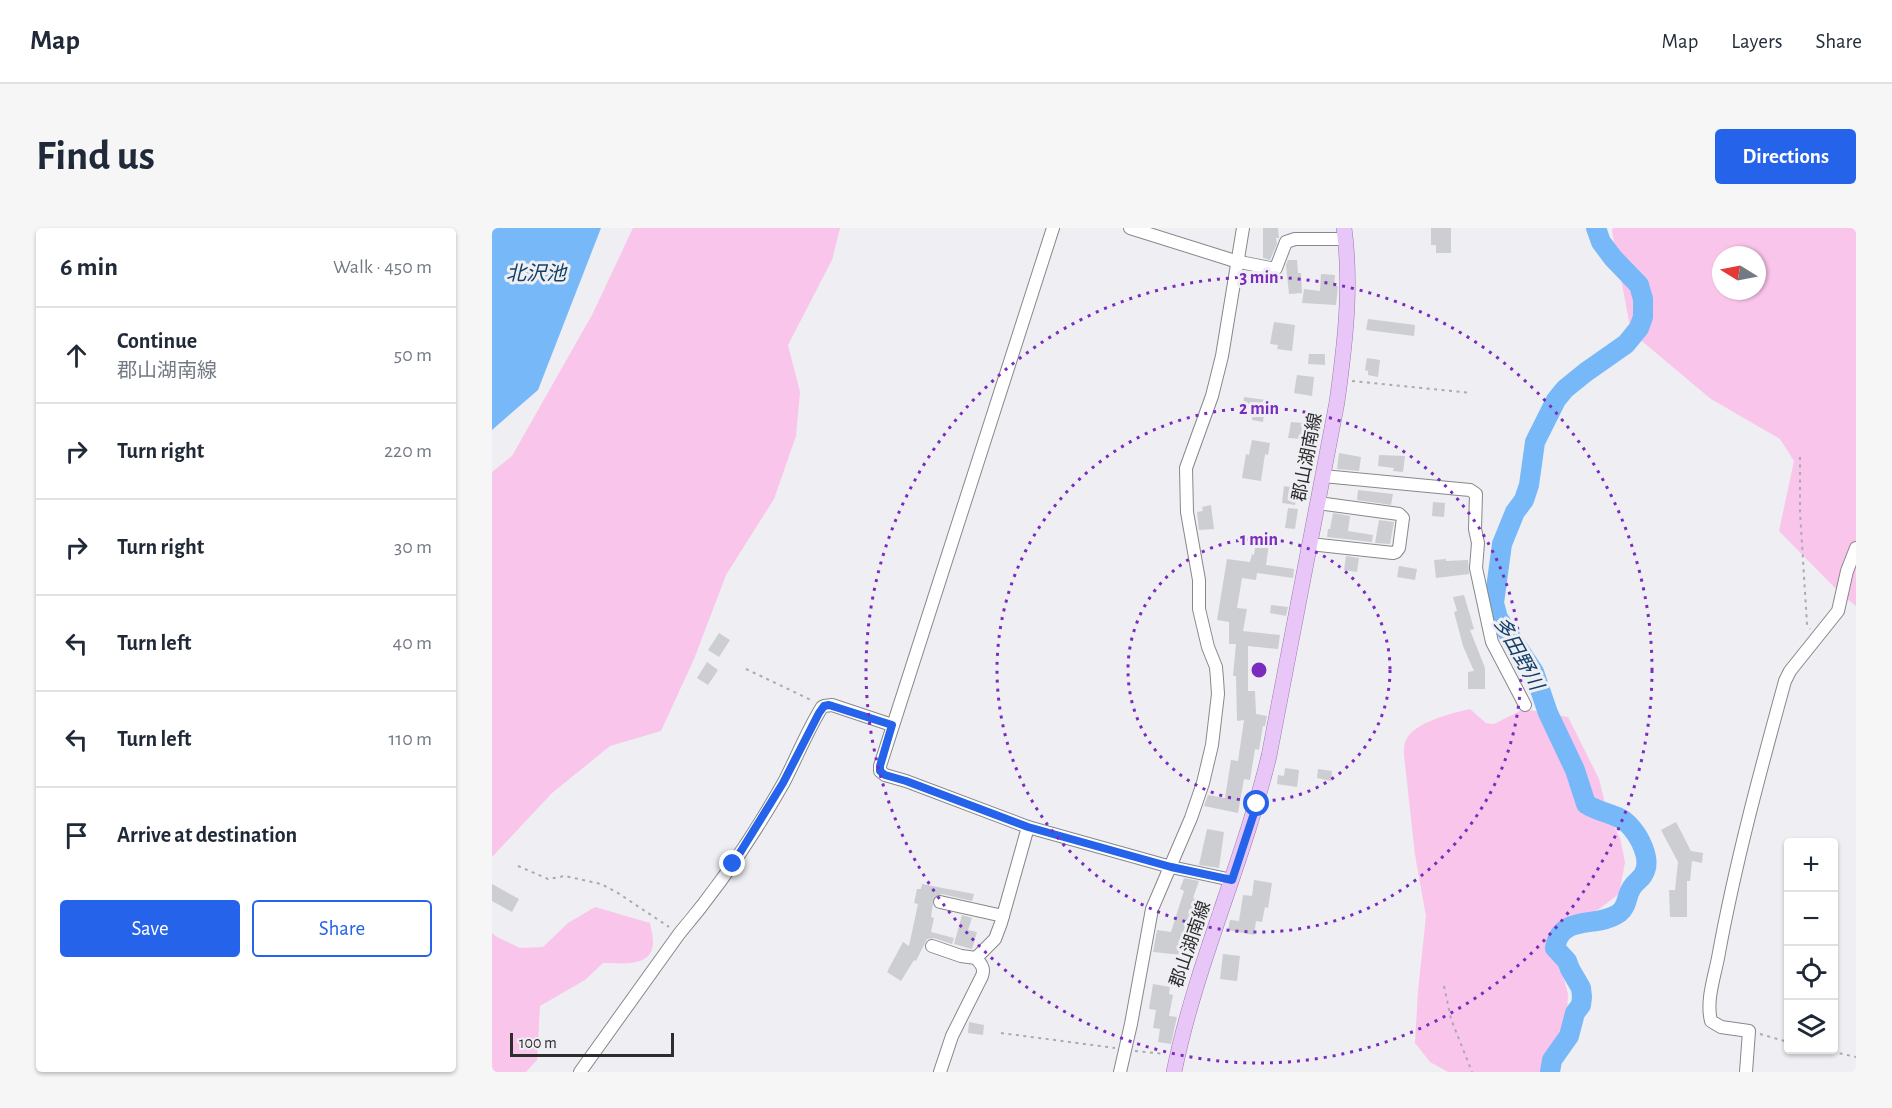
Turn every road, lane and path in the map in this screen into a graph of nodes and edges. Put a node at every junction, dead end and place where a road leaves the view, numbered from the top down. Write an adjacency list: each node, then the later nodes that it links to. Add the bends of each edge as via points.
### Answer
1 (1053, 228): 17 (street)
2 (1130, 228): 5 (street)
3 (1243, 228): 5 (street)
4 (1345, 234): 5 (street, via 1288,240 1273,268); 6 (main road, 郡山湖南線, via 1348,316)
5 (1237, 261): 20 (street, via 1229,321 1212,396 1186,468 1187,512 1199,580 1199,609 1216,667 1218,694 1203,783)
6 (1340, 380): 7 (path); 9 (main road, 郡山湖南線)
7 (1471, 393)
8 (1800, 457): 13 (path, via 1807,615)
9 (1323, 476): 10 (main road, 郡山湖南線); 15 (street, via 1470,490 1476,494 1476,568 1492,642)
10 (1318, 504): 11 (main road, 郡山湖南線); 11 (street, via 1400,514 1400,548 1393,553)
11 (1310, 544): 21 (main road, 郡山湖南線, via 1269,756)
12 (1856, 548): 13 (street, via 1838,610)
13 (1814, 640): 28 (street, via 1790,671 1773,722 1710,1000 1711,1021 1721,1027)
14 (746, 669): 16 (path)
15 (1525, 705)
16 (824, 706): 17 (street, via 832,705); 24 (street, via 733,864)
17 (892, 725): 18 (street, via 880,766 885,775)
18 (1028, 827): 20 (street); 23 (street)
19 (518, 866): 24 (path, via 548,879 565,876 601,884)
20 (1171, 867): 21 (street); 31 (street, via 1152,909)
21 (1232, 880): 33 (main road, 郡山湖南線, via 1188,1010)
22 (940, 902): 23 (street)
23 (1003, 916): 26 (street, via 995,939)
24 (679, 934): 35 (street)
25 (932, 946): 26 (street)
26 (976, 958): 36 (street, via 984,971 952,1036)
27 (1444, 986): 39 (path, via 1451,1019)
28 (1749, 1031): 30 (path); 40 (street)
29 (1001, 1034): 31 (path)
30 (1784, 1041)
31 (1125, 1049): 33 (path); 37 (street)
32 (1838, 1053): 34 (path)
33 (1177, 1056): 38 (main road, 郡山湖南線)
34 (1856, 1057)
35 (580, 1072)
36 (940, 1072)
37 (1120, 1072)
38 (1174, 1072)
39 (1472, 1072)
40 (1746, 1072)

